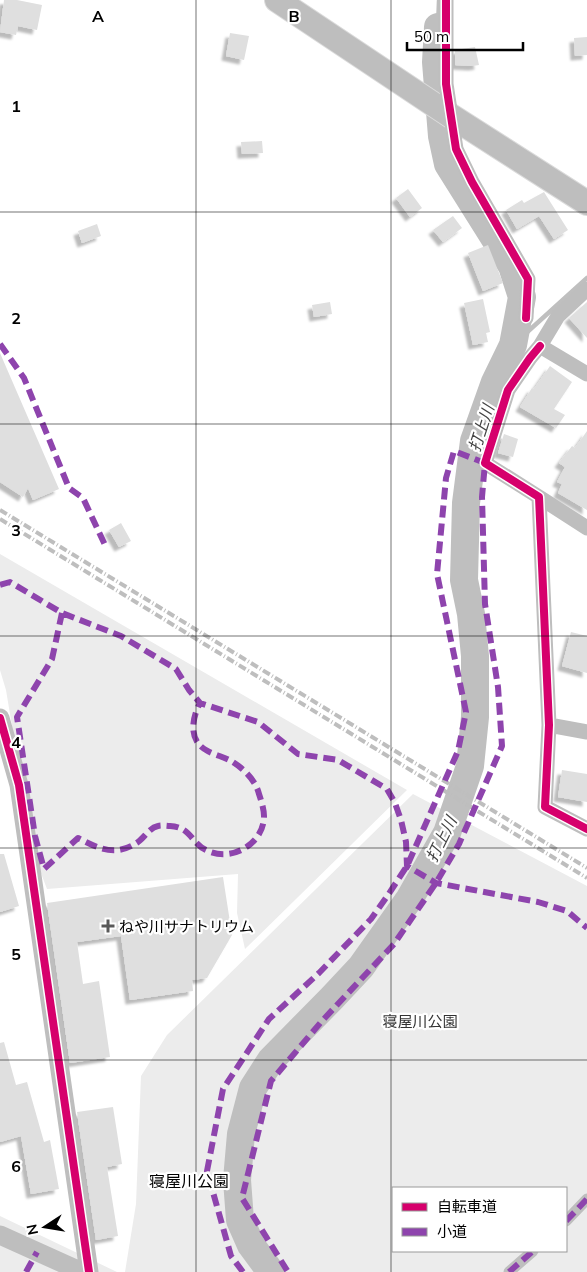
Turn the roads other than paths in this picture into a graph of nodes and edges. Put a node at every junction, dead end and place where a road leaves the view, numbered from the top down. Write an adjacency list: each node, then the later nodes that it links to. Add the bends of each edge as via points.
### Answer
1 (277, 0): 3 (main road)
2 (446, 0): 3 (street, via 446,84)
3 (451, 116): 4 (main road); 6 (street, via 456,150 528,279)
4 (587, 203)
5 (587, 289): 7 (street, via 558,316)
6 (526, 318)
7 (540, 346): 8 (street); 9 (street, via 508,390 485,463)
8 (587, 374)
9 (539, 497): 10 (street); 12 (street)
10 (587, 528)
11 (0, 718): 20 (street, via 19,785)
12 (549, 725): 13 (street); 14 (street, via 545,807)
13 (587, 732)
14 (587, 829)
15 (587, 1199): 16 (street)
16 (567, 1220)
17 (0, 1235): 19 (street)
18 (532, 1252): 21 (street)
19 (82, 1272)
20 (89, 1272)
21 (509, 1272)

